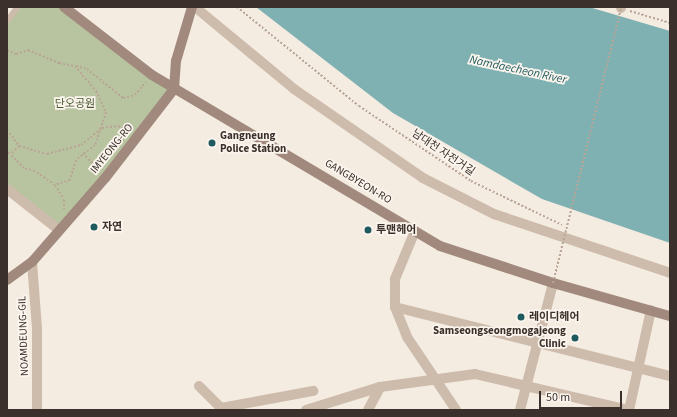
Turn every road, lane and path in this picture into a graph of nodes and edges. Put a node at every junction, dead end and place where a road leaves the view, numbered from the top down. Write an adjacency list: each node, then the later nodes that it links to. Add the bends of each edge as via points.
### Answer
1 (18, 7): 7 (lane)
2 (64, 7): 11 (street, GANGBYEON-RO)
3 (192, 7): 12 (street, via 176,62)
4 (195, 7): 27 (street, via 294,88 423,178 494,214)
5 (237, 7): 24 (path, 남대천 자전거길, via 359,106 470,182)
6 (620, 7): 8 (path); 29 (path, bridge)
7 (7, 21)
8 (670, 23)
9 (7, 50): 10 (path, via 16,54 28,50 59,64)
10 (75, 66): 11 (path, via 87,69 123,98 135,95); 13 (path, via 103,106)
11 (152, 75): 12 (street, GANGBYEON-RO)
12 (174, 89): 15 (street, IMYEONG-RO); 25 (street, GANGBYEON-RO)
13 (102, 128): 15 (path, via 118,126); 16 (path, via 86,142 60,152 47,154); 19 (path, via 95,144)
14 (7, 130): 16 (path)
15 (139, 135): 20 (street, IMYEONG-RO)
16 (19, 146): 18 (path)
17 (7, 151): 18 (path)
18 (12, 153): 21 (path, via 24,168 35,171)
19 (83, 153): 20 (path, via 91,165); 21 (path, via 76,160 70,180)
20 (106, 177): 23 (street, IMYEONG-RO)
21 (55, 185): 23 (path, via 64,208)
22 (7, 189): 23 (street)
23 (59, 230): 26 (street, IMYEONG-RO)
24 (575, 230)
25 (416, 231): 29 (street, GANGBYEON-RO, via 440,246); 30 (street, via 395,279)
26 (32, 262): 28 (street, IMYEONG-RO); 42 (street, NOAMDEUNG-GIL, via 37,330)
27 (670, 273)
28 (7, 280)
29 (553, 283): 31 (street, GANGBYEON-RO); 33 (street)
30 (395, 307): 33 (street); 36 (street, via 407,336)
31 (651, 310): 32 (street, GANGBYEON-RO); 34 (street)
32 (670, 316)
33 (536, 343): 34 (street); 37 (street)
34 (639, 367): 35 (street); 47 (street)
35 (670, 376)
36 (435, 379): 37 (street, via 475,374); 39 (street); 45 (street)
37 (525, 385): 46 (street); 47 (street)
38 (199, 386): 41 (street)
39 (380, 387): 43 (street); 44 (street)
40 (313, 391): 41 (street)
41 (222, 409)
42 (37, 410)
43 (306, 410)
44 (368, 410)
45 (456, 410)
46 (520, 410)
47 (628, 410)

